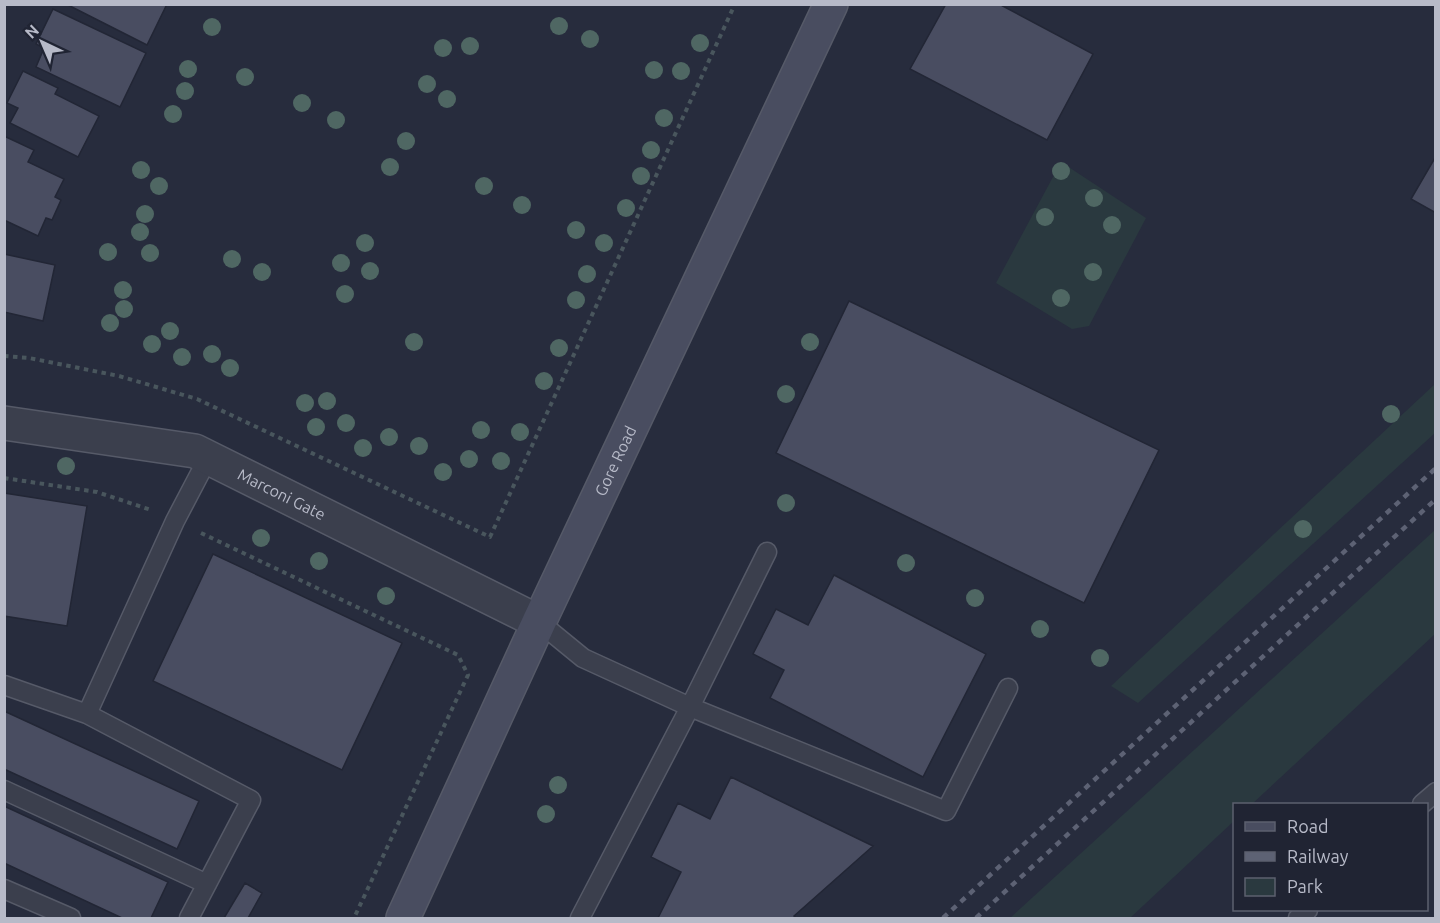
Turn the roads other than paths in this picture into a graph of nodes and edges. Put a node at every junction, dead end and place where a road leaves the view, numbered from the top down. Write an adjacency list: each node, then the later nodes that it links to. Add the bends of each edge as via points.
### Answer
1 (831, 4): 5 (main road, Gore Road)
2 (4, 423): 3 (street, Marconi Gate, via 195,451)
3 (208, 458): 5 (street, Marconi Gate); 9 (lane)
4 (767, 552): 8 (lane)
5 (539, 622): 8 (lane, via 583,658); 17 (main road, Gore Road)
6 (4, 686): 9 (lane)
7 (1008, 688): 8 (lane, via 946,811)
8 (690, 707): 18 (lane)
9 (87, 714): 13 (lane, via 251,800)
10 (4, 790): 13 (lane)
11 (1436, 792): 12 (lane)
12 (1423, 803)
13 (207, 885): 16 (lane)
14 (4, 889): 15 (lane)
15 (71, 918)
16 (189, 918)
17 (403, 918)
18 (580, 918)

